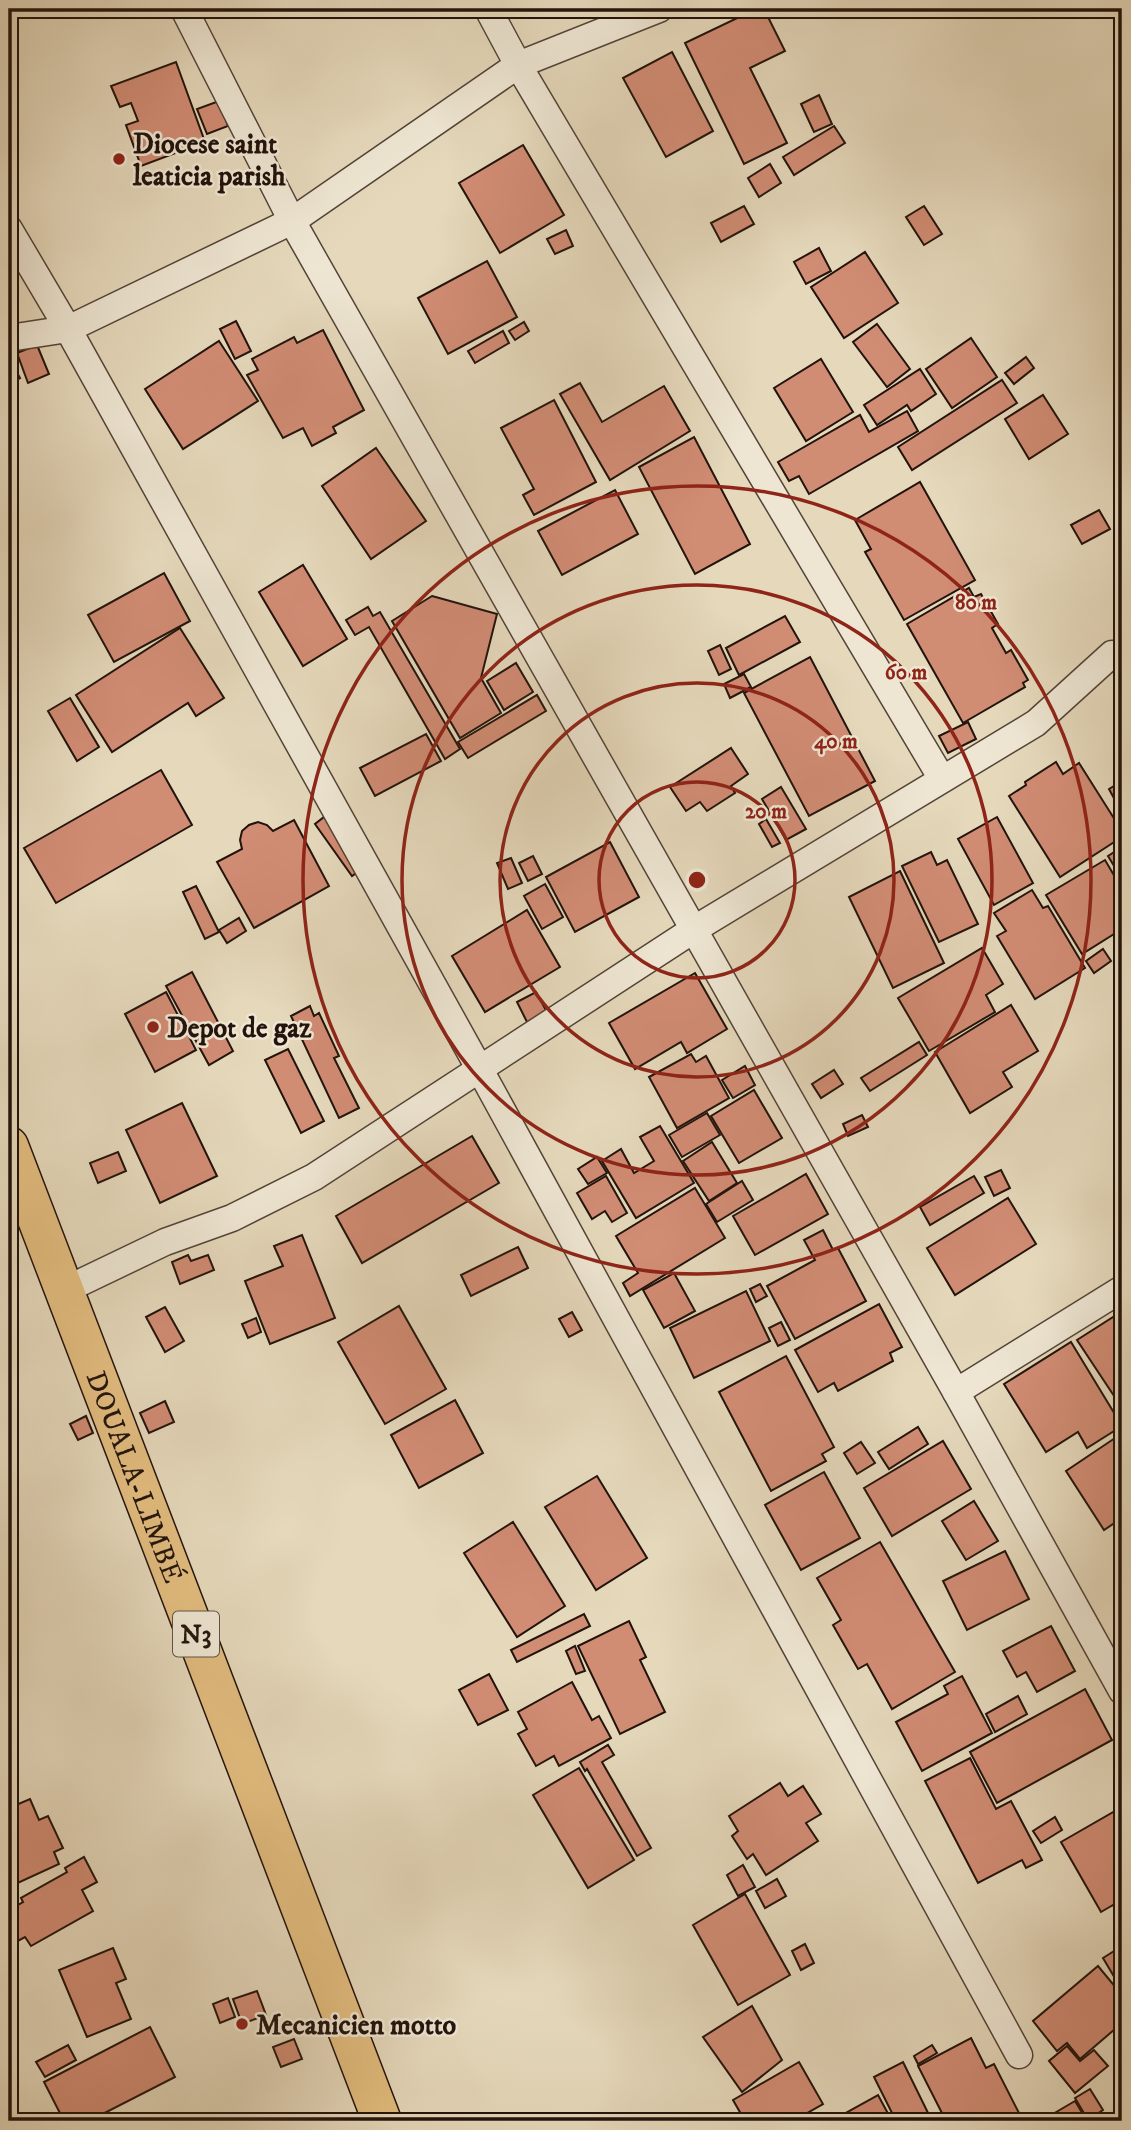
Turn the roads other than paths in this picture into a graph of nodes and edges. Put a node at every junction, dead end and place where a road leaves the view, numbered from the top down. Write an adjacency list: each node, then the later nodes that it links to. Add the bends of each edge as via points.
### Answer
1 (184, 9): 5 (street)
2 (488, 9): 4 (street)
3 (659, 9): 4 (street)
4 (518, 65): 5 (street); 10 (street)
5 (292, 221): 7 (street); 11 (street)
6 (9, 229): 7 (street)
7 (68, 329): 8 (street); 12 (street)
8 (9, 338)
9 (1112, 653): 10 (street, via 1036,723)
10 (942, 779): 11 (street)
11 (693, 930): 12 (street); 16 (street)
12 (479, 1068): 15 (street, via 314,1177); 18 (street)
13 (9, 1146): 15 (highway, DOUALA-LIMBÉ / N3)
14 (1122, 1289): 16 (street)
15 (65, 1290): 19 (highway, DOUALA-LIMBÉ / N3)
16 (957, 1392): 17 (street)
17 (1122, 1691)
18 (1019, 2054)
19 (382, 2121)

